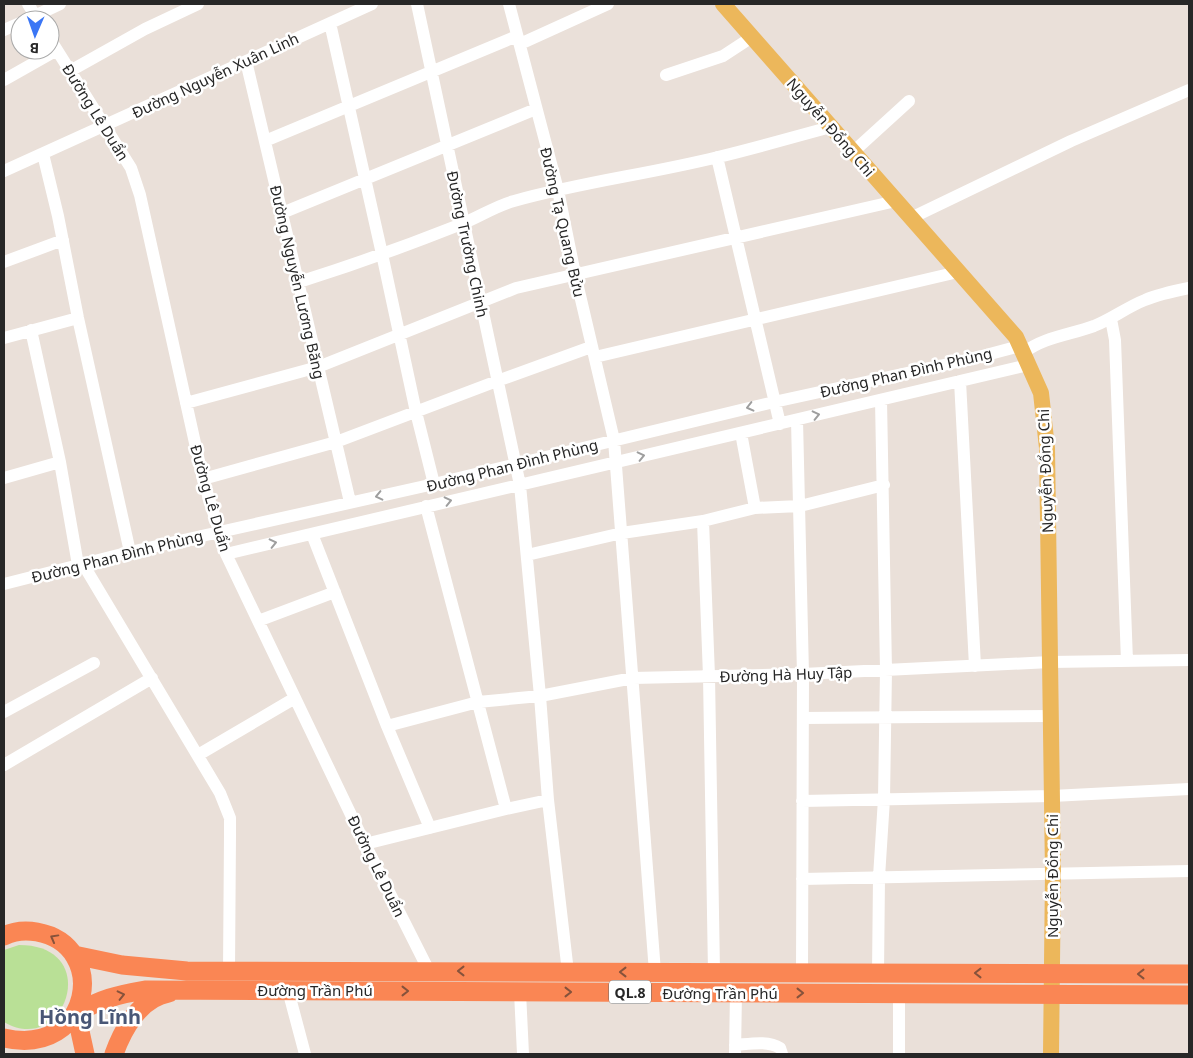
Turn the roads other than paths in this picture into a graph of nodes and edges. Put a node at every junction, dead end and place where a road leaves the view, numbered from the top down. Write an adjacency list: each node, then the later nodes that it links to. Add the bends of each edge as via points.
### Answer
1 (198, 4): 14 (street, via 137,33)
2 (372, 4): 7 (street, Đường Nguyễn Xuân Linh)
3 (417, 4): 13 (street, Đường Trường Chinh)
4 (509, 4): 9 (street, Đường Tạ Quang Bửu)
5 (608, 4): 9 (street)
6 (723, 4): 8 (main road, Nguyễn Đổng Chi)
7 (330, 23): 12 (street, Đường Nguyễn Xuân Linh); 19 (street)
8 (752, 37): 15 (street, via 723,56); 22 (main road, Nguyễn Đổng Chi)
9 (518, 40): 13 (street); 20 (street, Đường Tạ Quang Bửu)
10 (60, 55): 14 (street, Đường Lê Duẩn)
11 (39, 60): 16 (street)
12 (246, 61): 21 (street, Đường Nguyễn Xuân Linh); 23 (street, Đường Nguyễn Lương Băng)
13 (432, 71): 19 (street); 24 (street, Đường Trường Chinh)
14 (70, 72): 21 (street, Đường Lê Duẩn)
15 (666, 75)
16 (4, 80)
17 (1189, 90): 33 (street, via 1071,141)
18 (909, 101): 25 (street)
19 (348, 107): 23 (street); 29 (street)
20 (536, 109): 24 (street); 30 (street, Đường Tạ Quang Bửu)
21 (104, 126): 26 (street, Đường Nguyễn Xuân Linh); 57 (street, Đường Lê Duẩn, via 131,168 140,195)
22 (831, 127): 25 (main road, Nguyễn Đổng Chi); 27 (street)
23 (265, 141): 32 (street, Đường Nguyễn Lương Băng)
24 (447, 145): 29 (street); 34 (street, Đường Trường Chinh)
25 (853, 152): 31 (main road, Nguyễn Đổng Chi)
26 (43, 154): 28 (street, Đường Nguyễn Xuân Linh); 36 (street)
27 (717, 158): 30 (street); 35 (street)
28 (4, 172)
29 (365, 180): 32 (street); 37 (street)
30 (558, 190): 34 (street, via 504,204); 40 (street, Đường Tạ Quang Bửu)
31 (896, 201): 33 (main road, Nguyễn Đổng Chi); 35 (street)
32 (282, 213): 41 (street, Đường Nguyễn Lương Băng)
33 (911, 218): 39 (main road, Nguyễn Đổng Chi)
34 (464, 223): 37 (street); 43 (street, Đường Trường Chinh)
35 (736, 239): 40 (street); 45 (street)
36 (63, 240): 38 (street); 44 (street)
37 (382, 254): 41 (street); 48 (street)
38 (4, 262)
39 (958, 272): 45 (street); 51 (main road, Nguyễn Đổng Chi, via 1016,337)
40 (575, 274): 43 (street, via 516,288); 50 (street, Đường Tạ Quang Bửu)
41 (298, 282): 52 (street, Đường Nguyễn Lương Băng)
42 (1189, 288): 46 (street, via 1146,300)
43 (481, 302): 48 (street); 53 (street, Đường Trường Chinh)
44 (78, 318): 47 (street); 80 (street)
45 (754, 319): 50 (street); 56 (street)
46 (1111, 319): 51 (street, via 1042,341); 88 (street, via 1115,340)
47 (31, 330): 49 (street); 64 (street)
48 (399, 335): 52 (street); 58 (street)
49 (4, 338)
50 (593, 352): 53 (street); 62 (street, Đường Tạ Quang Bửu)
51 (1024, 355): 54 (street, Đường Phan Đình Phùng); 56 (street, Đường Phan Đình Phùng, via 971,359); 89 (main road, Nguyễn Đổng Chi, via 1041,393 1047,448)
52 (318, 367): 57 (street); 63 (street, Đường Nguyễn Lương Băng)
53 (497, 380): 58 (street); 66 (street, Đường Trường Chinh)
54 (960, 381): 55 (street, Đường Phan Đình Phùng); 91 (street)
55 (881, 400): 59 (street, Đường Phan Đình Phùng, one-way to 55); 71 (street)
56 (774, 402): 60 (street); 62 (street, Đường Phan Đình Phùng, one-way to 62)
57 (186, 403): 68 (street, Đường Lê Duẩn)
58 (416, 412): 63 (street); 69 (street)
59 (796, 420): 60 (street, Đường Phan Đình Phùng); 74 (street)
60 (780, 424): 61 (street, Đường Phan Đình Phùng)
61 (741, 433): 65 (street, Đường Phan Đình Phùng, one-way to 61); 75 (street)
62 (614, 440): 65 (street, Đường Tạ Quang Bửu); 66 (street, Đường Phan Đình Phùng)
63 (336, 442): 68 (street); 72 (street, Đường Nguyễn Lương Băng)
64 (60, 462): 67 (street); 83 (street)
65 (615, 462): 70 (street, Đường Phan Đình Phùng); 78 (street, Đường Tạ Quang Bửu)
66 (515, 464): 69 (street, Đường Phan Đình Phùng); 70 (street, Đường Trường Chinh)
67 (4, 478)
68 (203, 479): 77 (street, Đường Lê Duẩn)
69 (434, 484): 72 (street, Đường Phan Đình Phùng, one-way to 72)
70 (520, 485): 73 (street, Đường Phan Đình Phùng, one-way to 70); 82 (street, Đường Trường Chinh)
71 (884, 485): 74 (street); 92 (street)
72 (350, 502): 77 (street, Đường Phan Đình Phùng)
73 (426, 506): 79 (street, Đường Phan Đình Phùng); 99 (street)
74 (800, 506): 75 (street); 93 (street)
75 (755, 508): 76 (street)
76 (703, 521): 78 (street); 94 (street)
77 (218, 532): 80 (street, Đường Phan Đình Phùng); 81 (street, Đường Lê Duẩn)
78 (622, 533): 82 (street); 96 (street, Đường Tạ Quang Bửu)
79 (312, 534): 81 (street, Đường Phan Đình Phùng, one-way to 79); 85 (street)
80 (130, 552): 83 (street, Đường Phan Đình Phùng)
81 (226, 554): 86 (street, Đường Lê Duẩn)
82 (527, 555): 97 (street, Đường Trường Chinh)
83 (81, 564): 84 (street, Đường Phan Đình Phùng); 95 (street)
84 (4, 584)
85 (335, 592): 86 (street); 104 (street)
86 (258, 621): 98 (street, Đường Lê Duẩn)
87 (1189, 660): 88 (street, Đường Hà Huy Tập)
88 (1127, 661): 89 (street, Đường Hà Huy Tập)
89 (1050, 662): 91 (street, Đường Hà Huy Tập); 101 (main road, Nguyễn Đổng Chi)
90 (94, 663): 100 (street)
91 (975, 666): 92 (street, Đường Hà Huy Tập)
92 (886, 670): 93 (street, Đường Hà Huy Tập); 102 (street)
93 (803, 674): 94 (street, Đường Hà Huy Tập); 103 (street)
94 (709, 676): 96 (street, Đường Hà Huy Tập); 125 (street)
95 (152, 678): 105 (street); 106 (street)
96 (633, 678): 97 (street, Đường Hà Huy Tập); 124 (street, Đường Tạ Quang Bửu)
97 (540, 696): 99 (street, Đường Hà Huy Tập); 110 (street, Đường Trường Chinh)
98 (295, 698): 105 (street); 114 (street, Đường Lê Duẩn)
99 (478, 702): 104 (street, Đường Hà Huy Tập); 112 (street)
100 (4, 712)
101 (1051, 716): 102 (street); 108 (main road, Nguyễn Đổng Chi)
102 (885, 717): 103 (street); 109 (street)
103 (803, 718): 111 (street)
104 (387, 726): 113 (street)
105 (198, 755): 121 (street, via 230,818)
106 (4, 765)
107 (1189, 788): 108 (street)
108 (1052, 796): 109 (street); 116 (main road, Nguyễn Đổng Chi)
109 (884, 799): 111 (street); 117 (street)
110 (548, 800): 112 (street); 123 (street, Đường Trường Chinh)
111 (802, 801): 118 (street)
112 (506, 809): 113 (street)
113 (430, 828): 114 (street)
114 (365, 844): 122 (street, Đường Lê Duẩn)
115 (1189, 871): 116 (street)
116 (1053, 872): 117 (street); 129 (main road, Nguyễn Đổng Chi)
117 (879, 877): 118 (street); 128 (street)
118 (802, 879): 127 (street)
119 (6, 931): 120 (highway, one-way to 119, via 61,942 45,934 27,930)
120 (74, 955): 121 (highway, Đường Trần Phú / QL.8, via 122,965); 138 (highway, via 81,971 83,989)
121 (229, 971): 122 (highway, Đường Trần Phú / QL.8)
122 (429, 971): 123 (highway, Đường Trần Phú / QL.8, one-way to 122)
123 (568, 972): 124 (highway, Đường Trần Phú / QL.8, one-way to 123)
124 (655, 972): 125 (highway, Đường Trần Phú / QL.8)
125 (714, 972): 126 (highway, Đường Trần Phú / QL.8)
126 (737, 972): 127 (highway, Đường Trần Phú / QL.8); 134 (main road)
127 (802, 973): 128 (highway, Đường Trần Phú / QL.8)
128 (878, 973): 129 (highway, Đường Trần Phú / QL.8, one-way to 128)
129 (1051, 974): 130 (highway, Đường Trần Phú / QL.8, one-way to 129); 136 (main road, Nguyễn Đổng Chi)
130 (1189, 974)
131 (190, 989): 132 (highway, Đường Trần Phú / QL.8); 138 (highway, Đường Trần Phú / QL.8, one-way to 131, via 99,1000 123,994); 143 (highway, via 164,994 139,1010 127,1025)
132 (288, 990): 133 (highway, Đường Trần Phú / QL.8, one-way to 133); 144 (street)
133 (520, 992): 134 (highway, Đường Trần Phú / QL.8, one-way to 134); 145 (street)
134 (736, 992): 135 (highway, Đường Trần Phú / QL.8, one-way to 135); 140 (street)
135 (899, 993): 136 (highway, Đường Trần Phú / QL.8); 147 (street)
136 (1051, 994): 137 (highway, Đường Trần Phú / QL.8); 148 (main road, Nguyễn Đổng Chi)
137 (1189, 995)
138 (76, 1013): 139 (highway, via 57,1034 39,1042); 142 (highway)
139 (12, 1040): 141 (highway)
140 (735, 1049): 146 (street, via 767,1044 776,1045)
141 (35, 1054)
142 (84, 1054)
143 (114, 1054)
144 (305, 1054)
145 (523, 1054)
146 (782, 1054)
147 (898, 1054)
148 (1051, 1054)

